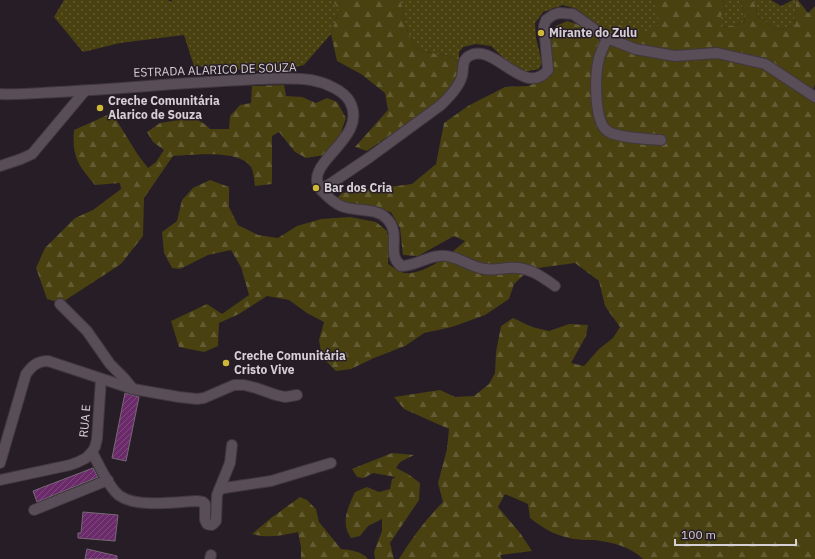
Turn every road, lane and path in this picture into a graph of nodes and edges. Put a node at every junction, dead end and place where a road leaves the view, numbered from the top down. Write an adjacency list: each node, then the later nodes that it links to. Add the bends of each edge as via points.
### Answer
1 (607, 38): 4 (street, via 635,49 675,56 717,53 766,64); 5 (street, via 599,58 597,74 597,109 602,125 607,132 615,135); 7 (street, via 573,14 559,13 546,20 544,26 548,70 541,76 524,76 487,55 479,53 469,56 464,62 459,84 441,105 370,157)
2 (84, 92): 3 (street, ESTRADA ALARICO DE SOUZA); 6 (street, via 32,154); 7 (street, ESTRADA ALARICO DE SOUZA, via 172,84 284,79 312,80 329,86 349,100 353,121 349,132 316,176)
3 (0, 94)
4 (815, 97)
5 (661, 140)
6 (0, 166)
7 (320, 188): 8 (street, via 343,207 384,216 393,228 394,258 401,266 439,256 451,256 485,269 527,269)
8 (555, 286)
9 (60, 304): 11 (street, via 87,331 110,364)
10 (102, 379): 11 (street); 14 (street, RUA E, via 97,439); 15 (street, via 48,361 34,365 26,374)
11 (133, 389): 12 (street, via 197,399 234,385 244,385 285,397)
12 (297, 396)
13 (232, 445): 19 (street, via 230,463)
14 (92, 452): 17 (street, RUA E, via 70,465); 18 (street)
15 (0, 463)
16 (331, 463): 19 (street, via 271,481)
17 (0, 480)
18 (108, 480): 19 (street, via 120,496 133,501 154,504 203,502 205,520 211,526 216,521); 20 (street)
19 (219, 490)
20 (34, 510)

